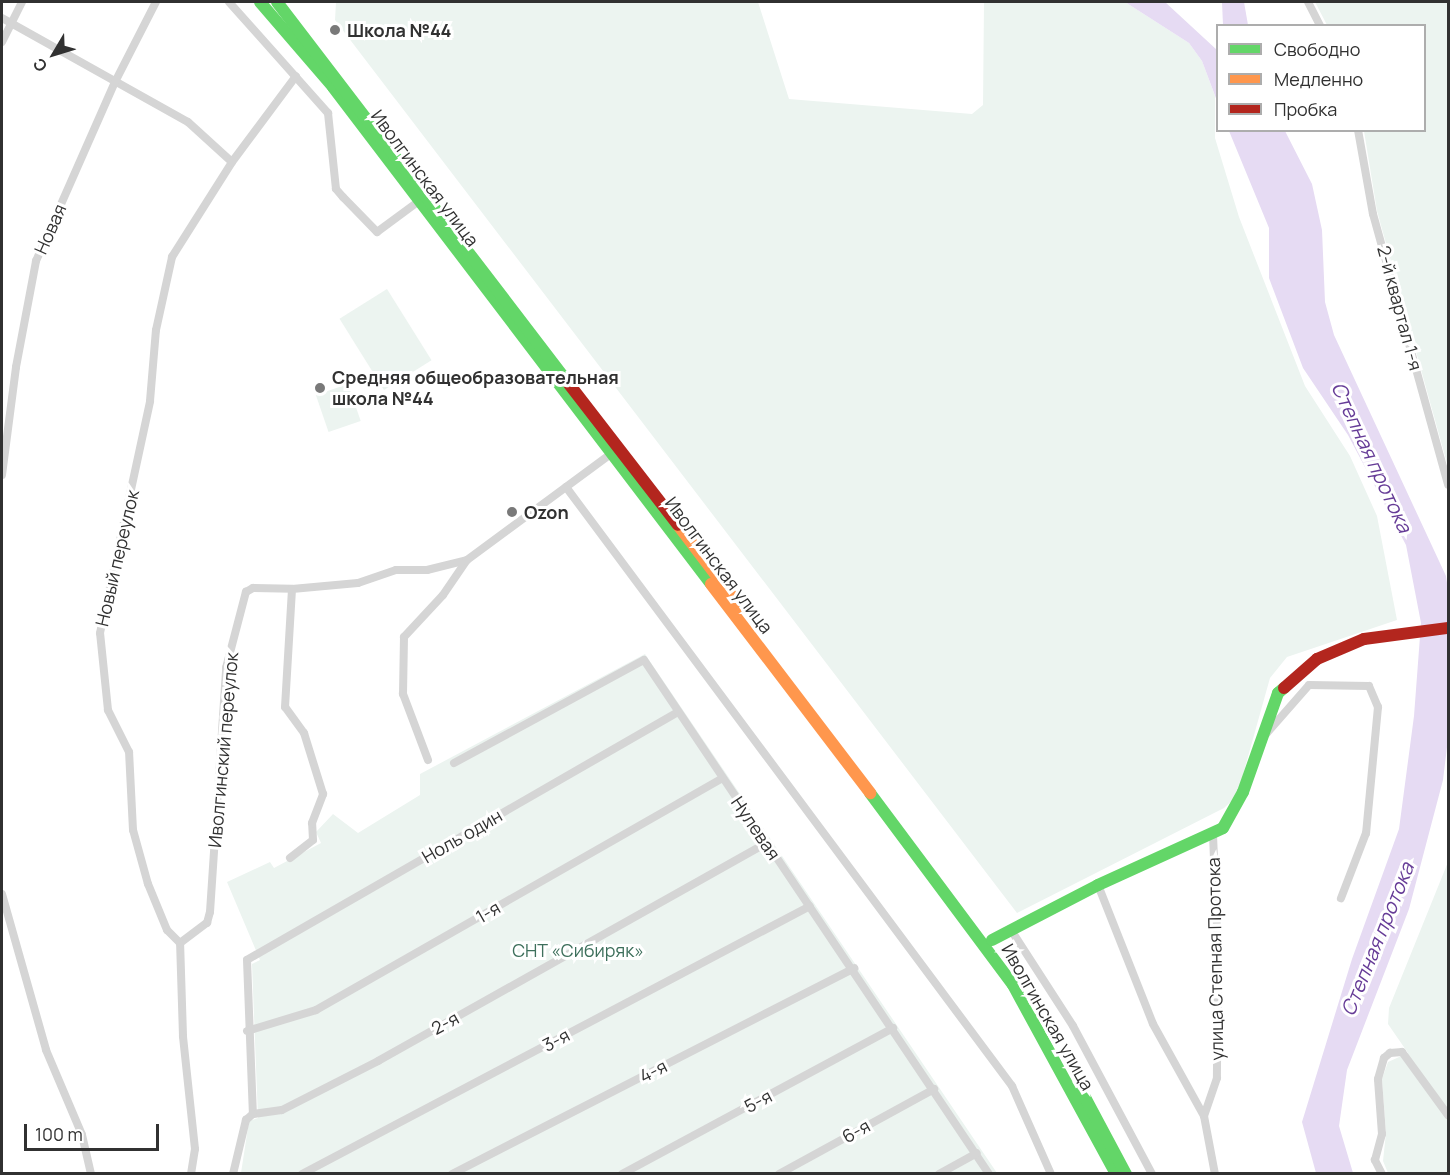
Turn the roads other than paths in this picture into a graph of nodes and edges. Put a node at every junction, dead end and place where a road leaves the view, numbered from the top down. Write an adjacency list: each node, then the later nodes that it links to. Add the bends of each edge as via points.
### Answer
1 (22, 2): 8 (street)
2 (156, 2): 12 (street, Новая)
3 (229, 2): 11 (street)
4 (260, 2): 15 (main road, Иволгинская улица, via 333,87)
5 (277, 2): 36 (main road, Иволгинская улица)
6 (1308, 2): 9 (street)
7 (2, 18): 8 (street)
8 (11, 24): 10 (street); 12 (street)
9 (1319, 24)
10 (2, 42)
11 (296, 76): 14 (street, Новый переулок); 15 (street, via 328,113 336,189 377,232)
12 (115, 82): 14 (street, via 188,122); 17 (street, Новая, via 36,261 16,367)
13 (1358, 132): 18 (street, 2-й квартал 1-я, via 1373,214)
14 (232, 162): 37 (street, Новый переулок, via 172,257 156,330 150,401 100,633 108,710 129,752 133,830 148,884 167,930)
15 (418, 201): 16 (main road, Иволгинская улица)
16 (611, 454): 19 (street, Иволгинский переулок); 56 (main road, Иволгинская улица, via 990,952 1013,985)
17 (2, 475)
18 (1449, 484)
19 (566, 487): 20 (street, Иволгинский переулок); 55 (street, via 1012,1086)
20 (467, 560): 21 (street, Иволгинский переулок, via 427,570 396,570 358,583); 25 (street, Иволгинский переулок, via 443,595 404,637 403,694)
21 (292, 589): 30 (street, via 285,707 304,733 323,794 312,823 313,840); 37 (street, Иволгинский переулок, via 253,588 243,599 226,668 210,912 207,923)
22 (1449, 628): 24 (main road, via 1364,639 1303,669 1278,693)
23 (678, 712): 26 (street, Нулевая, via 644,660); 27 (street, Нулевая); 40 (street, Ноль один, via 247,960)
24 (1262, 739): 28 (main road, via 1234,812); 33 (street, via 1309,686 1369,686 1378,707 1366,834)
25 (428, 760)
26 (454, 763)
27 (722, 778): 29 (street, Нулевая); 40 (street, 1-я, via 316,1010)
28 (1213, 836): 31 (main road); 44 (street, улица Степная Протока, via 1218,952 1217,1078)
29 (766, 843): 34 (street, Нулевая); 42 (street, 2-я, via 378,1061 282,1110)
30 (290, 858)
31 (1098, 885): 35 (main road); 44 (street, улица Степная Протока, via 1153,1023)
32 (2, 894): 46 (street, via 46,1050 82,1135)
33 (1341, 898)
34 (810, 906): 38 (street, Нулевая); 49 (street, 3-я)
35 (1011, 930): 36 (main road); 58 (street, via 1073,1026)
36 (992, 940): 57 (main road, Иволгинская улица, via 1021,981)
37 (180, 943): 47 (street, via 183,1036 195,1149)
38 (854, 968): 39 (street, Нулевая); 50 (street, 4-я)
39 (893, 1028): 41 (street, Нулевая); 51 (street, 5-я)
40 (247, 1031): 42 (street)
41 (934, 1089): 45 (street, Нулевая); 52 (street, 6-я)
42 (253, 1114): 48 (street, via 246,1120)
43 (1449, 1115): 60 (street, via 1402,1052 1384,1058 1378,1079 1382,1134 1376,1160)
44 (1204, 1116): 59 (street, улица Степная Протока)
45 (976, 1154): 53 (street); 54 (street, Нулевая)
46 (91, 1173)
47 (191, 1173)
48 (233, 1173)
49 (302, 1173)
50 (452, 1173)
51 (622, 1173)
52 (779, 1173)
53 (939, 1173)
54 (989, 1173)
55 (1051, 1173)
56 (1116, 1173)
57 (1126, 1173)
58 (1152, 1173)
59 (1215, 1173)
60 (1382, 1173)

